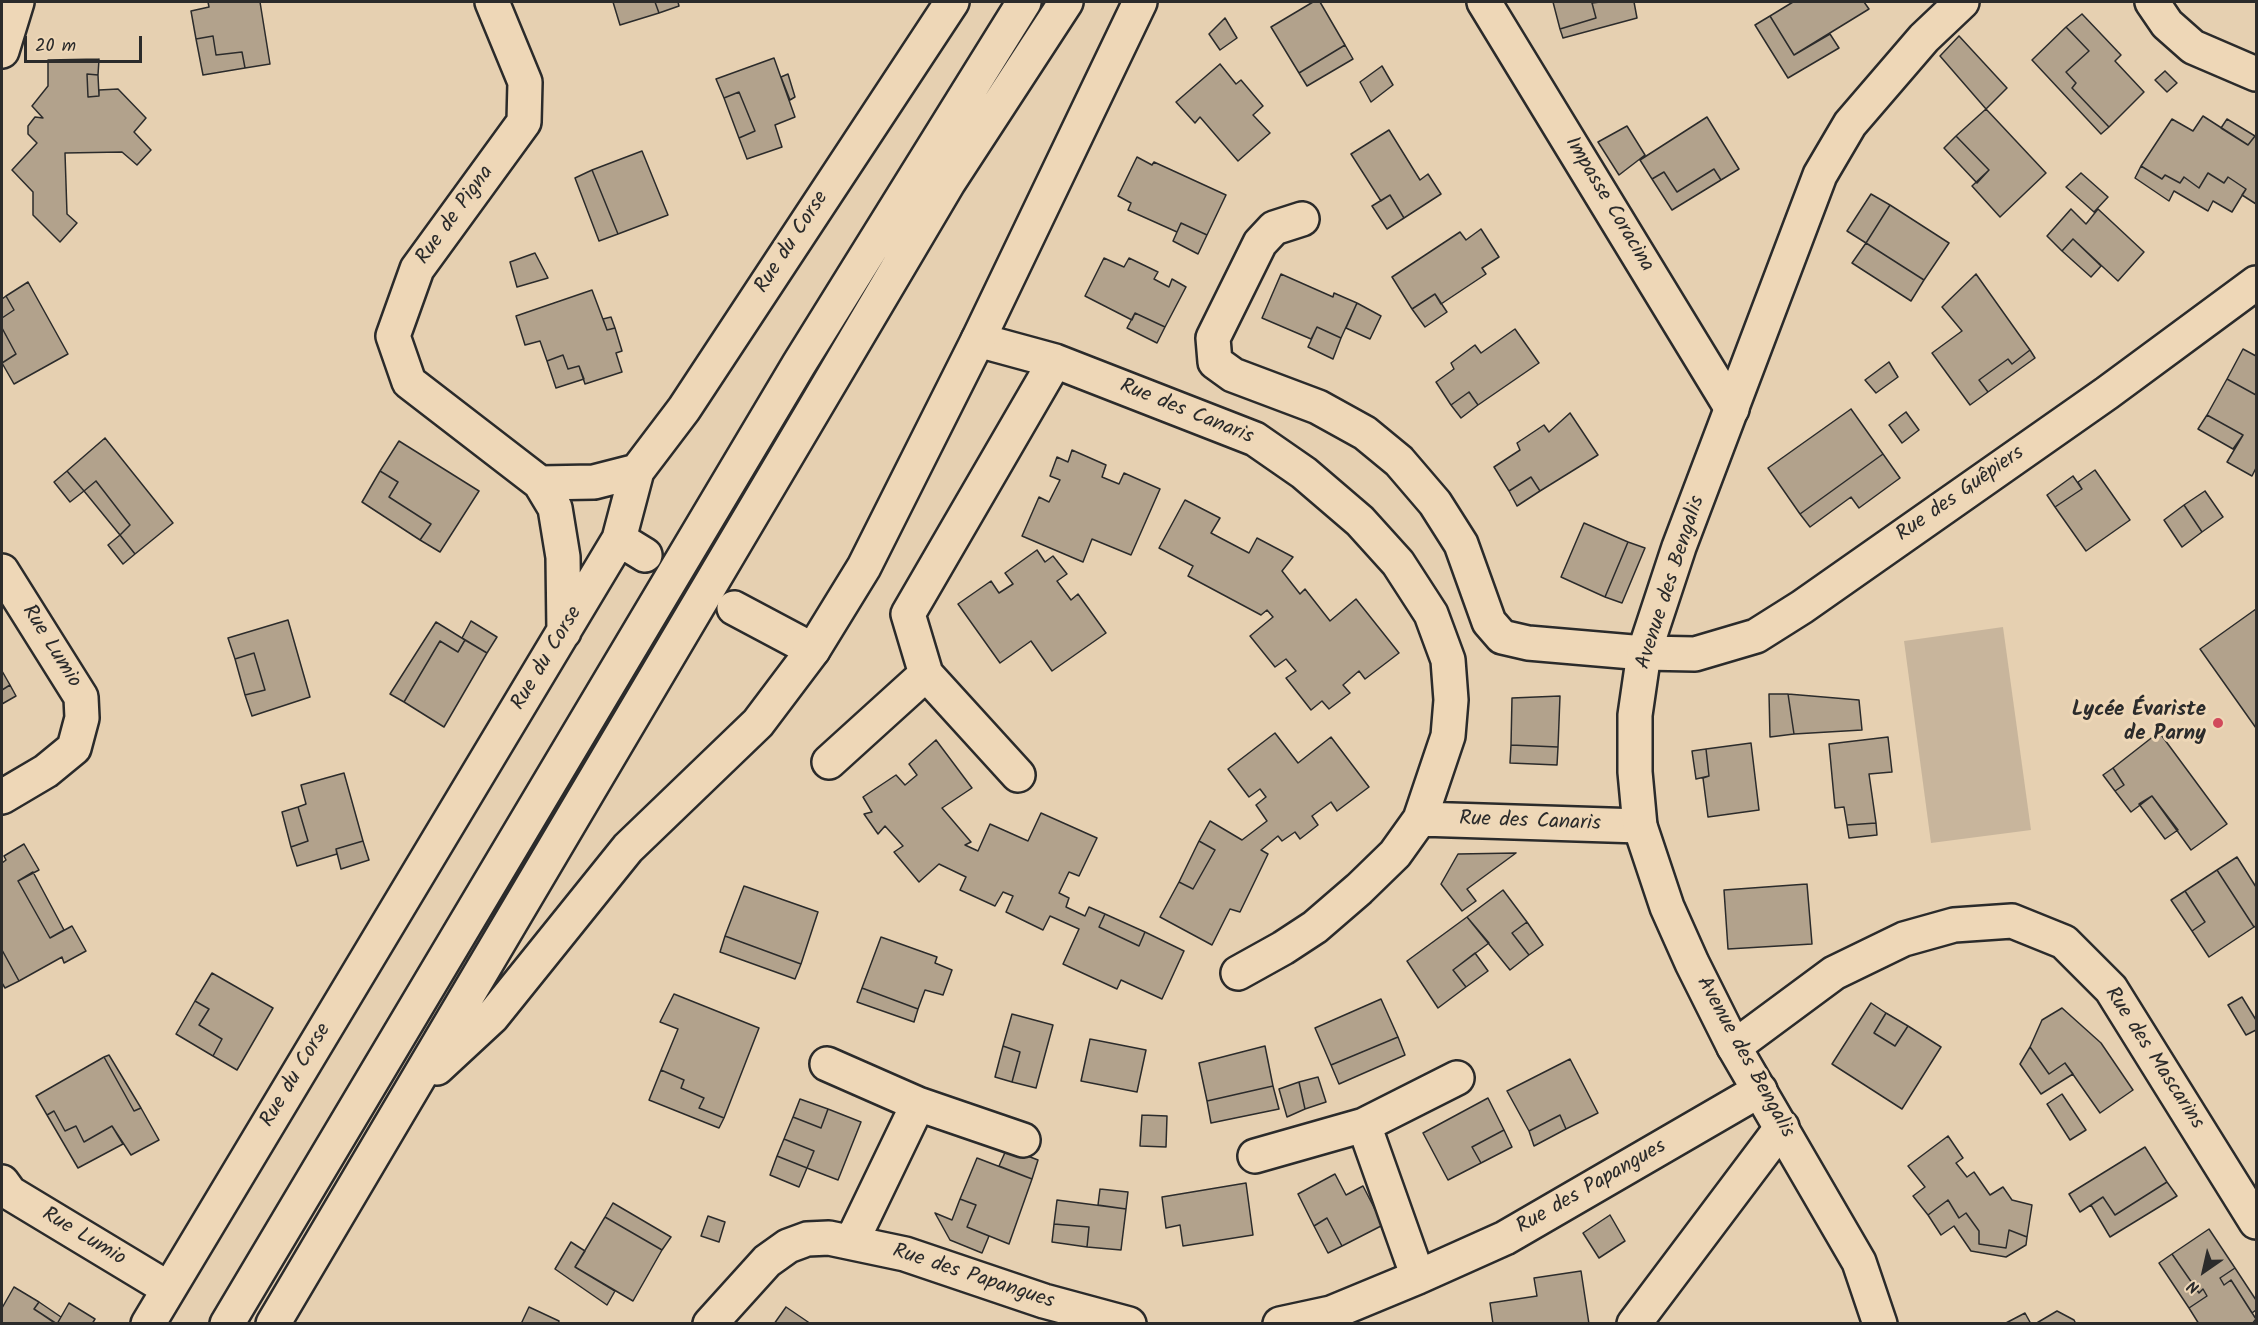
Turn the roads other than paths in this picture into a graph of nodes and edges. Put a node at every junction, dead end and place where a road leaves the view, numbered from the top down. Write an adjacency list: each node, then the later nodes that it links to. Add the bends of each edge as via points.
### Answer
1 (17, 2): 10 (street)
2 (492, 2): 18 (street, Rue de Pigna, via 525,82 524,122 417,269 393,336 409,382)
3 (952, 2): 17 (street, Rue du Corse, via 684,409)
4 (1024, 2): 47 (street, via 799,364)
5 (1066, 2): 35 (street, via 948,183)
6 (1140, 2): 14 (street)
7 (1484, 2): 16 (street, Impasse Coracina)
8 (1962, 2): 16 (street, Avenue des Bengalis, via 1924,38 1850,124 1820,175)
9 (2152, 2): 11 (street, via 2167,24 2193,47)
10 (2, 51)
11 (2256, 74)
12 (1302, 219): 23 (street, Rue des Guêpiers, via 1274,228 1260,243 1213,338 1215,362 1233,375 1318,407 1365,433 1399,461 1435,502 1461,544 1489,622 1502,637 1528,643)
13 (2256, 283): 23 (street, Rue des Guêpiers, via 2108,393 1802,608 1756,636 1695,654)
14 (978, 340): 15 (street, Rue des Canaris); 22 (street, via 864,567)
15 (1055, 361): 24 (street, via 908,614); 28 (street, Rue des Canaris, via 1255,439 1304,472 1360,521 1398,563 1431,614 1448,660 1448,736)
16 (1732, 409): 23 (street, Avenue des Bengalis)
17 (637, 471): 18 (street, via 594,482); 21 (street, Rue du Corse, via 632,547)
18 (540, 483): 21 (street, Rue de Pigna, via 555,508 563,557)
19 (2, 571): 27 (street, Rue Lumio, via 81,697 82,718 74,748 46,771)
20 (734, 608): 22 (street)
21 (564, 632): 45 (street, Rue du Corse)
22 (813, 650): 35 (street, via 758,723 628,848 492,1017)
23 (1644, 653): 29 (street, Avenue des Bengalis, via 1635,715)
24 (926, 674): 25 (street); 26 (street)
25 (830, 762)
26 (1018, 775)
27 (2, 797)
28 (1420, 819): 29 (street, Rue des Canaris); 30 (street, Rue des Canaris, via 1395,854 1315,927)
29 (1640, 826): 31 (street, Avenue des Bengalis, via 1667,907)
30 (1238, 973)
31 (1734, 1047): 34 (street, Avenue des Bengalis); 42 (street, Rue des Mascarins, via 1834,973 1904,939 1954,925 2012,921 2064,942 2111,989)
32 (827, 1064): 36 (street)
33 (1457, 1078): 37 (street)
34 (1760, 1090): 38 (street, Avenue des Bengalis); 44 (street, Rue des Papangues, via 1505,1238)
35 (409, 1094): 48 (street)
36 (918, 1104): 39 (street); 43 (street)
37 (1364, 1125): 40 (street); 44 (street)
38 (1782, 1127): 52 (street); 53 (street, Avenue des Bengalis, via 1859,1262)
39 (1023, 1140)
40 (1255, 1156)
41 (2, 1182): 45 (street, Rue Lumio, via 10,1193)
42 (2256, 1222)
43 (852, 1241): 49 (street, Rue des Papangues, via 807,1239 788,1246 767,1261); 50 (street, Rue des Papangues, via 905,1254 1044,1301)
44 (1419, 1277): 51 (street, Rue des Papangues, via 1331,1313)
45 (169, 1290): 46 (street, Rue du Corse)
46 (148, 1323)
47 (227, 1323)
48 (273, 1323)
49 (711, 1323)
50 (1129, 1323)
51 (1280, 1323)
52 (1634, 1323)
53 (1880, 1323)

